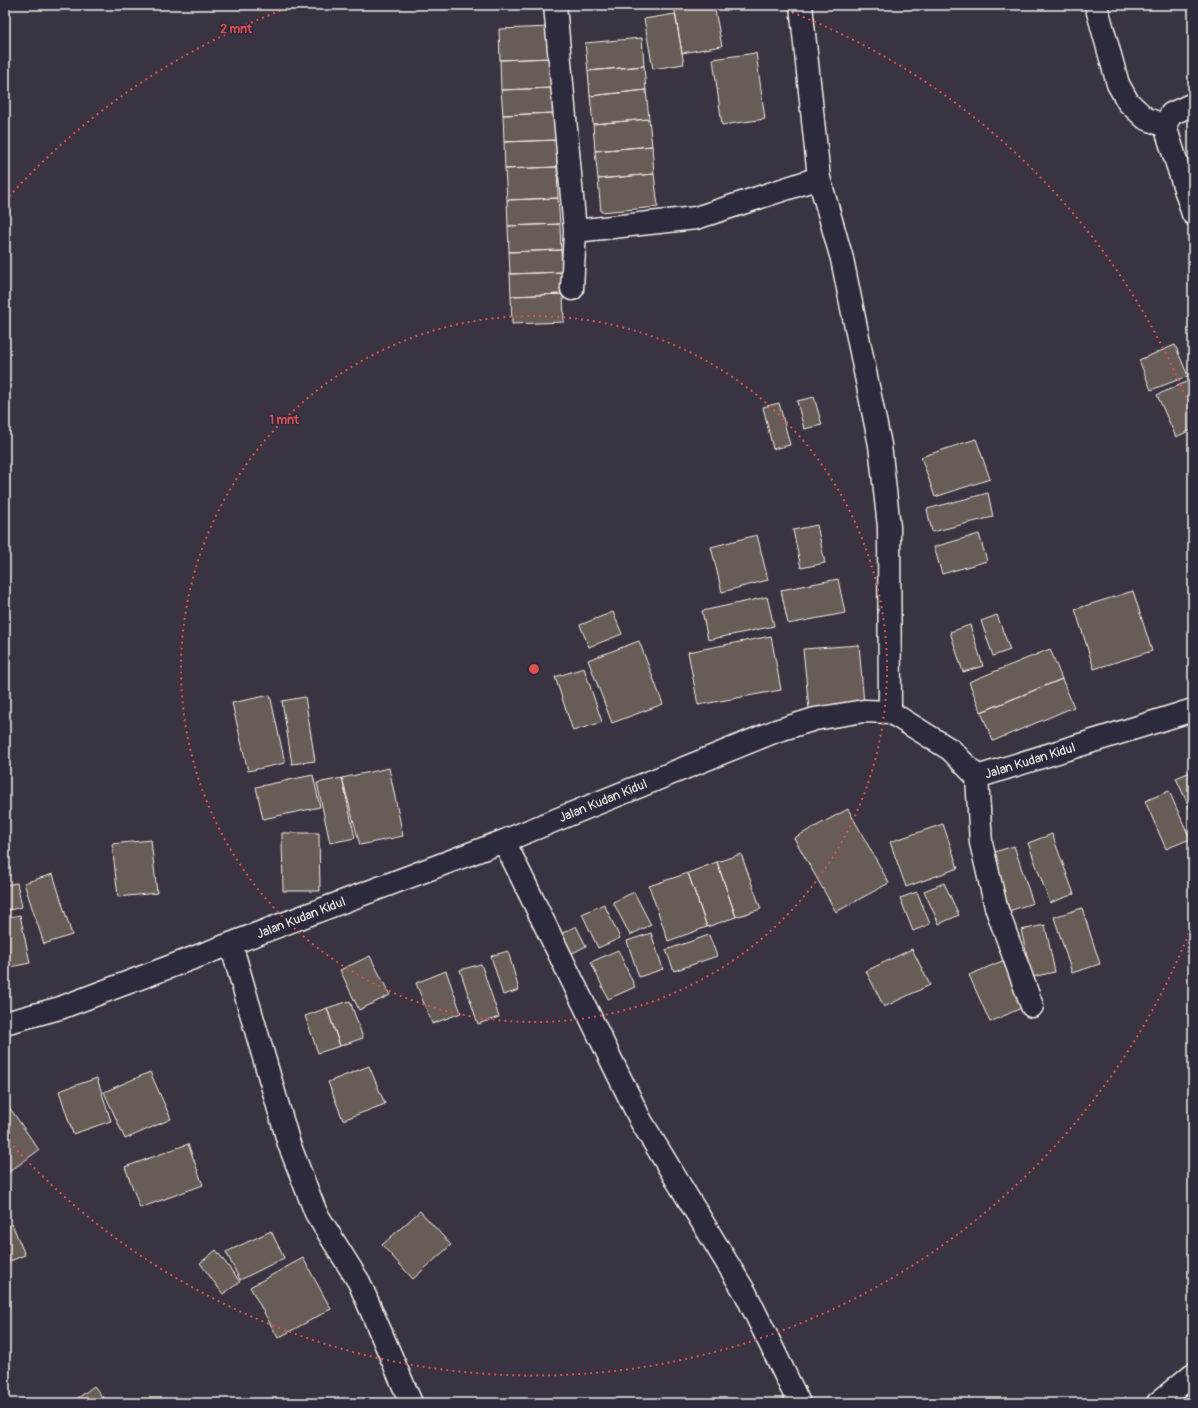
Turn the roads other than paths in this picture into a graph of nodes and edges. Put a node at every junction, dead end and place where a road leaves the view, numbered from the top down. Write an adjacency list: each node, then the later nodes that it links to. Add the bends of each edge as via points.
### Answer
1 (555, 5): 8 (street)
2 (801, 5): 6 (street)
3 (1096, 5): 5 (street, via 1118,84 1128,102 1145,118)
4 (1193, 104): 5 (street, via 1171,114)
5 (1165, 126): 7 (street)
6 (819, 178): 8 (street, via 696,218); 11 (street, via 842,258 880,445 889,528)
7 (1193, 214)
8 (575, 231): 9 (street)
9 (572, 289)
10 (1193, 710): 12 (street, Jalan Kudan Kidul)
11 (890, 712): 12 (street, Jalan Kudan Kidul, via 950,750); 13 (street, Jalan Kudan Kidul, via 864,711 815,719 776,731)
12 (977, 777): 15 (street, via 981,843 996,907)
13 (504, 841): 14 (street, Jalan Kudan Kidul); 19 (street, via 641,1121 746,1294)
14 (231, 944): 16 (street, Jalan Kudan Kidul, via 60,1008); 18 (street, via 289,1144 316,1213 359,1282)
15 (1032, 1006)
16 (5, 1023)
17 (1193, 1374): 20 (street)
18 (411, 1403)
19 (799, 1403)
20 (1158, 1403)

